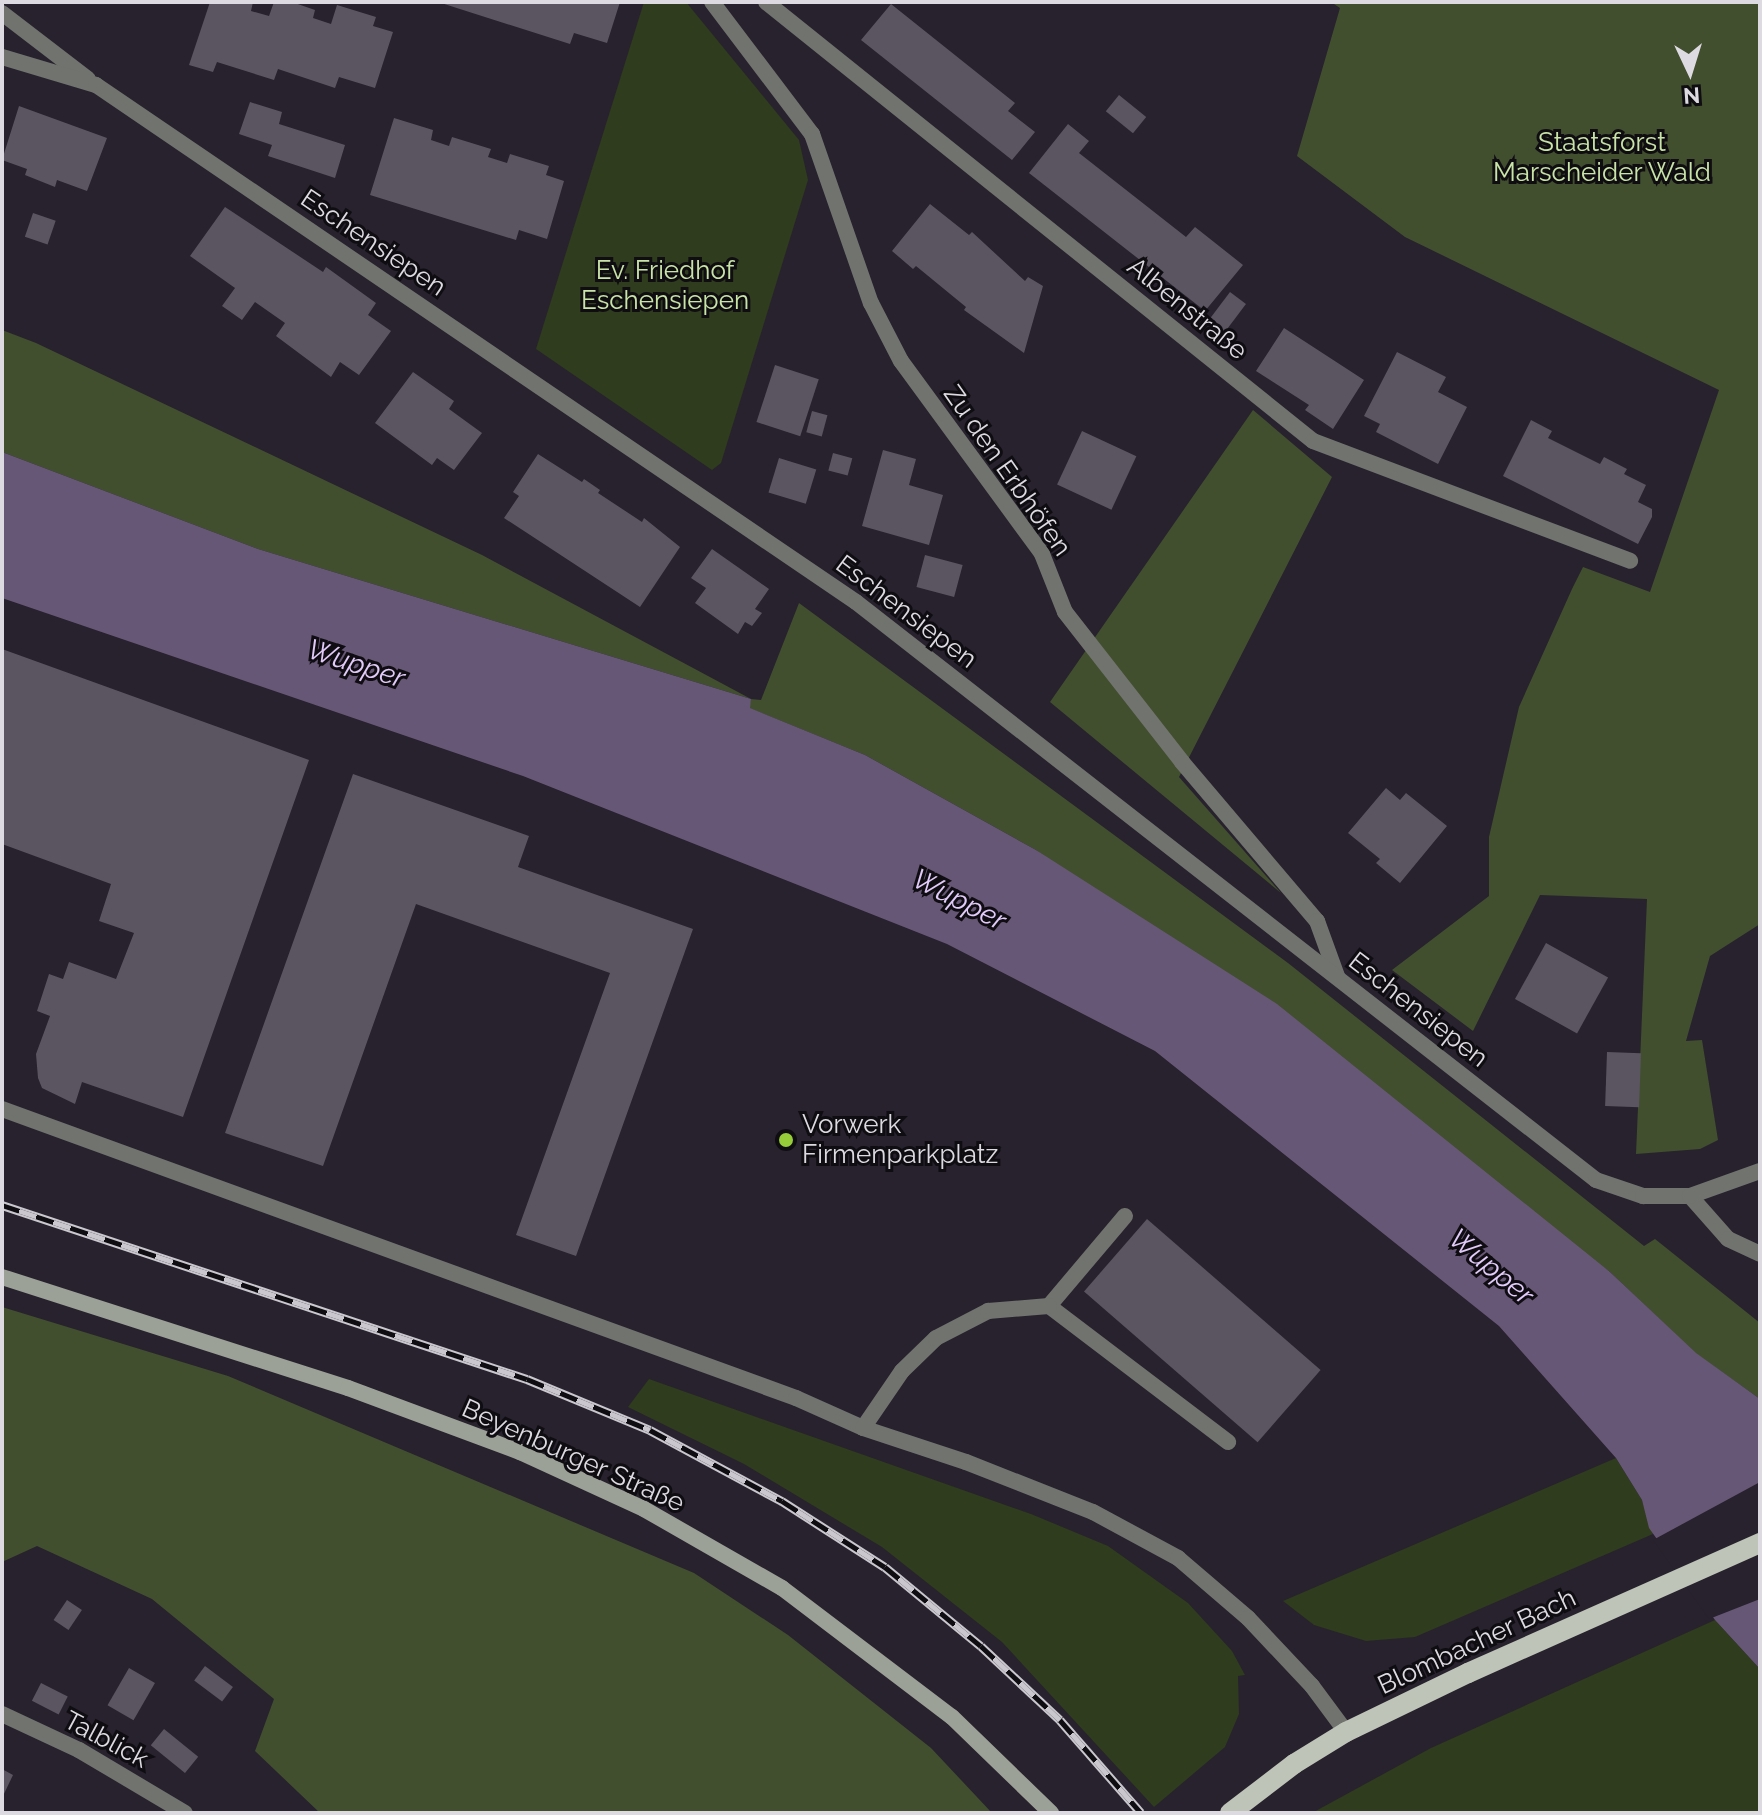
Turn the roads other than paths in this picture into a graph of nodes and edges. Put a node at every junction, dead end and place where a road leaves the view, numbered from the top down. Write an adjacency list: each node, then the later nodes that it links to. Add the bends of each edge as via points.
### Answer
1 (712, 2): 7 (street, Zu den Erbhöfen, via 812,134 871,303 901,361 1042,554 1065,612 1182,762 1317,921)
2 (766, 2): 6 (street, Albenstraße, via 1313,441)
3 (2, 13): 5 (street)
4 (2, 57): 5 (street, Eschensiepen)
5 (96, 85): 7 (street, Eschensiepen, via 856,602)
6 (1630, 561)
7 (1338, 977): 10 (street, Eschensiepen, via 1596,1180 1643,1196)
8 (2, 1109): 15 (street, via 796,1398)
9 (1760, 1171): 10 (street, Eschensiepen)
10 (1690, 1196): 12 (street, via 1728,1239)
11 (1125, 1216): 14 (street)
12 (1760, 1254)
13 (2, 1277): 21 (main road, Beyenburger Straße, via 348,1388 520,1452 644,1509 782,1588 952,1717)
14 (1049, 1306): 15 (street, via 988,1311 936,1338 902,1371); 16 (street)
15 (863, 1428): 19 (street, via 1093,1512 1178,1558 1248,1618 1312,1686)
16 (1228, 1442)
17 (1760, 1543): 19 (main road, Blombacher Bach)
18 (2, 1714): 20 (street, Talblick, via 79,1750)
19 (1346, 1732): 22 (main road, Blombacher Bach)
20 (185, 1813)
21 (1051, 1813)
22 (1230, 1813)

